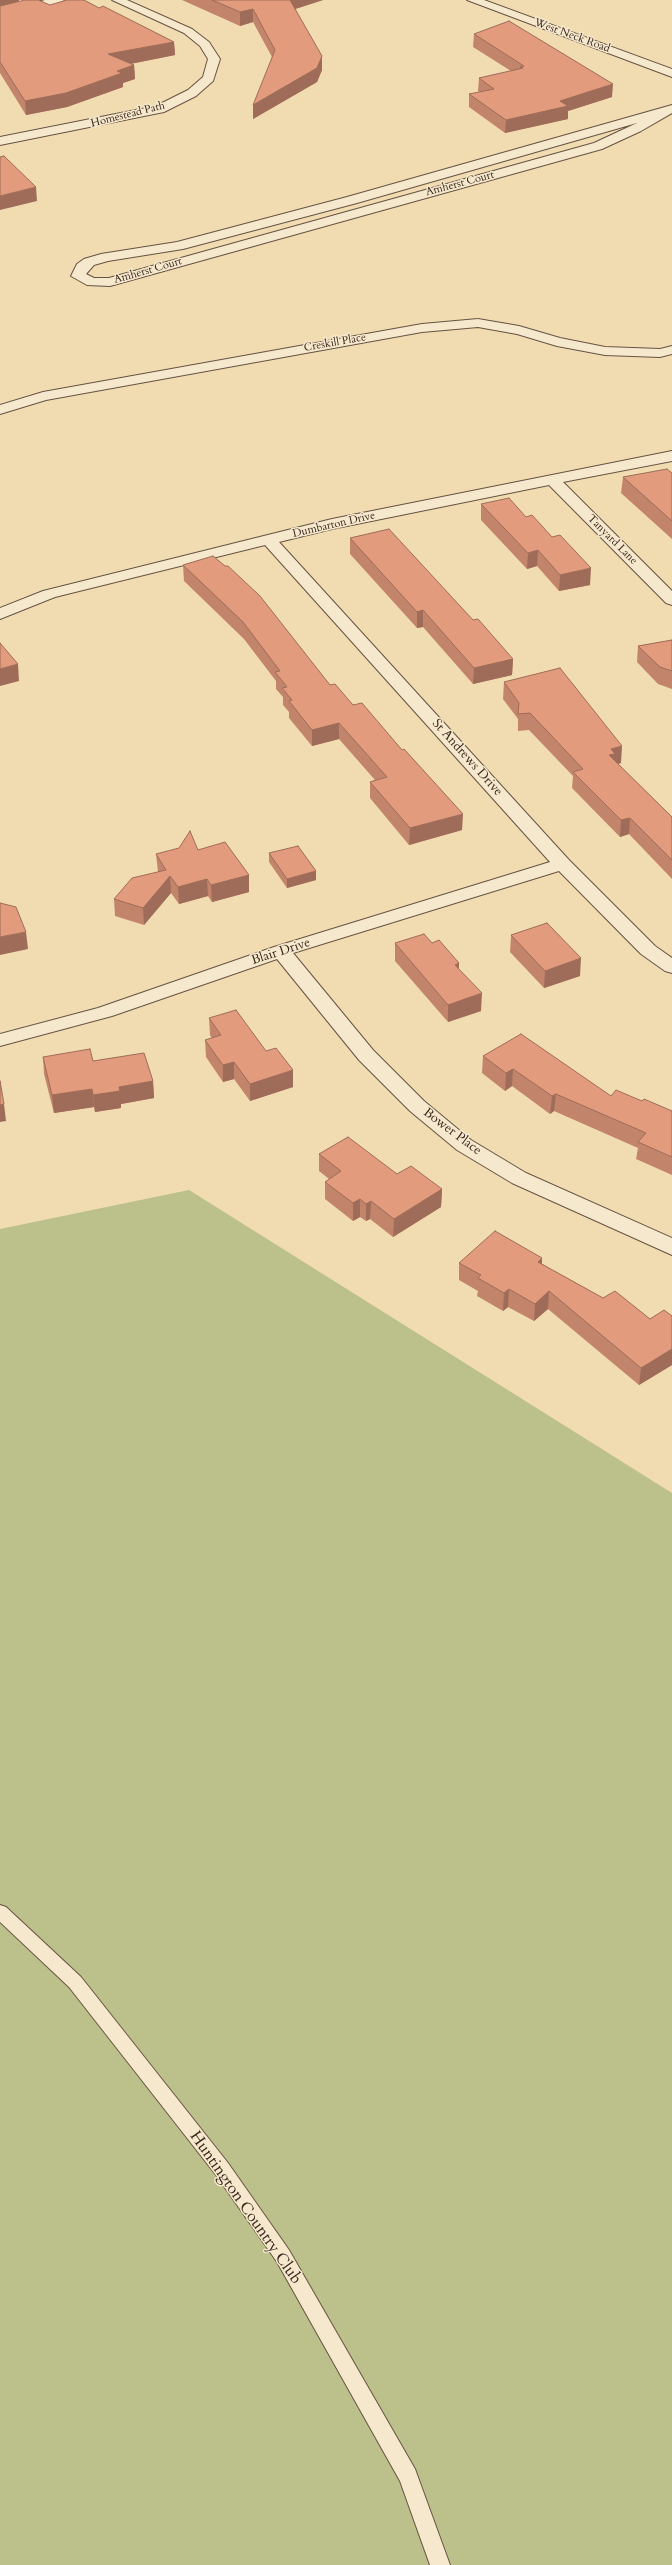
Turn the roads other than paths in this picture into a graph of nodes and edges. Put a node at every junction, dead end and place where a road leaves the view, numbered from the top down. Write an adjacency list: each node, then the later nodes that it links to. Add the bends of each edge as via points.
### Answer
1 (58, 0): 4 (street)
2 (118, 0): 7 (street, Homestead Path, via 188,31 205,44 214,59 209,78 192,93 160,109)
3 (472, 0): 5 (street, West Neck Road)
4 (0, 16)
5 (672, 73)
6 (671, 109): 6 (street, Amherst Court, via 352,200 186,244 106,256 82,267 78,276 92,282 110,282 598,146)
7 (0, 141)
8 (672, 350): 9 (street, Creskill Place, via 660,353 605,351 478,323 422,328 43,396)
9 (0, 410)
10 (672, 456): 11 (street, Dumbarton Drive)
11 (552, 480): 12 (street, Dumbarton Drive, via 332,524); 13 (street, Tanyard Lane)
12 (270, 540): 14 (street, Dumbarton Drive, via 49,594); 15 (street, St Andrews Drive)
13 (672, 600)
14 (0, 614)
15 (562, 864): 16 (street, Blair Drive); 17 (street, St Andrews Drive, via 648,950)
16 (281, 952): 18 (street, Blair Drive, via 105,1012); 19 (street, Bower Place, via 366,1055 417,1106 464,1145 526,1182)
17 (672, 968)
18 (0, 1040)
19 (672, 1247)
20 (0, 1912): 21 (lane, Huntington Country Club, via 75,1982 222,2169 283,2256 408,2476)
21 (440, 2565)

